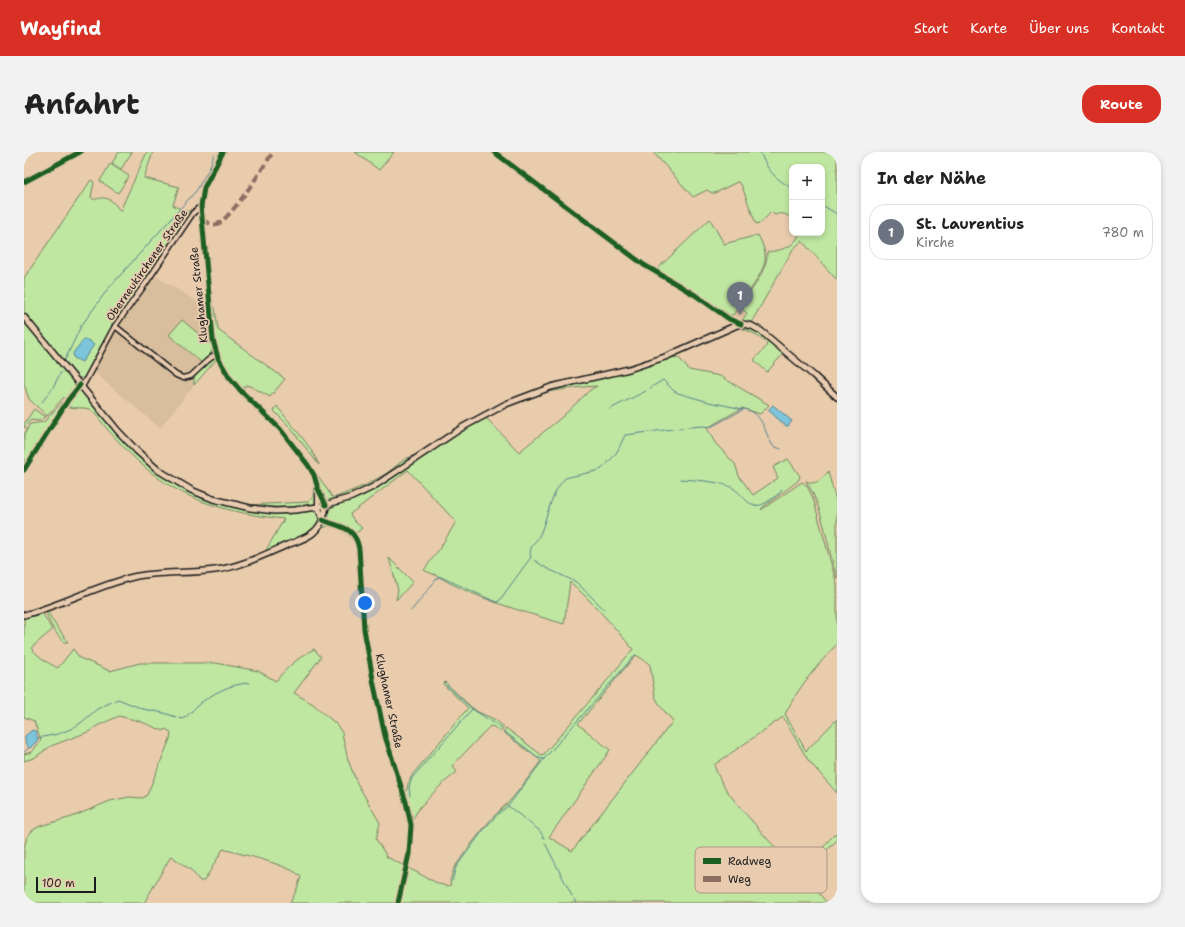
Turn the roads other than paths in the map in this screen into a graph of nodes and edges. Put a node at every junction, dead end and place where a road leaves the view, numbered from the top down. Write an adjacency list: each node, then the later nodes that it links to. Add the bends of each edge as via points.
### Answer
1 (80, 152): 4 (street)
2 (223, 152): 5 (street, Oberneukirchener Straße, via 204,188)
3 (494, 152): 7 (street, via 644,265 695,294)
4 (24, 182)
5 (201, 206): 9 (street, Oberneukirchener Straße, via 193,213); 11 (street, Klughamer Straße)
6 (24, 317): 12 (main road)
7 (729, 318): 8 (street); 10 (street)
8 (741, 324): 10 (main road); 13 (main road, via 752,326 761,332)
9 (115, 326): 11 (street, via 181,377 194,375); 12 (street, Oberneukirchener Straße)
10 (732, 327): 16 (main road, via 679,352 653,361 551,387 506,404 463,427 373,487)
11 (216, 354): 15 (street, Klughamer Straße, via 224,370 240,390 280,429 303,458 314,475)
12 (81, 386): 14 (street, Oberneukirchener Straße, via 68,400); 17 (main road, via 137,451 163,473 191,490 250,508 285,511)
13 (837, 397)
14 (24, 470)
15 (318, 489): 16 (street, Klughamer Straße); 17 (street, Klughamer Straße)
16 (326, 505): 17 (main road); 18 (main road)
17 (318, 507): 18 (main road)
18 (323, 520): 19 (main road, via 308,536 235,566 135,577); 20 (street, Klughamer Straße, via 350,531 357,539 360,549 364,628 374,685 385,736 411,825 409,854)
19 (24, 614)
20 (398, 903)

